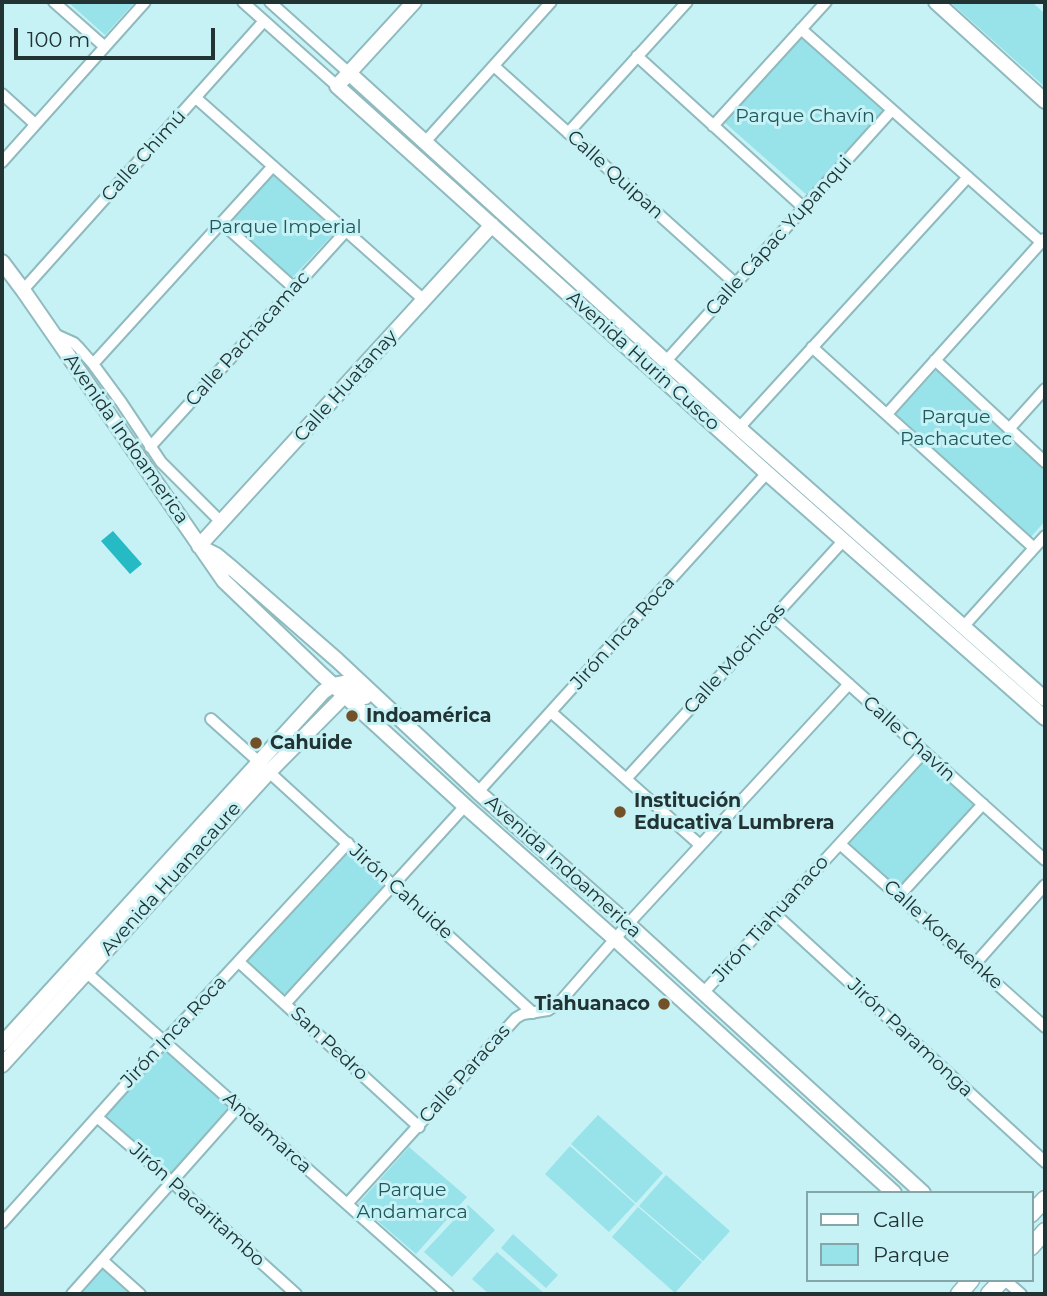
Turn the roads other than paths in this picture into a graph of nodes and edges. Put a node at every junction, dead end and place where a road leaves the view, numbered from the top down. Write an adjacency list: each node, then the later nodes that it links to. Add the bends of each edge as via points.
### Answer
1 (54, 2): 12 (street)
2 (145, 2): 12 (street)
3 (243, 2): 10 (street, Avenida Hurin Cusco)
4 (270, 2): 15 (street, Avenida Hurin Cusco)
5 (414, 2): 15 (street)
6 (551, 2): 14 (street)
7 (686, 2): 13 (street)
8 (826, 2): 11 (street)
9 (936, 2): 19 (street)
10 (264, 21): 16 (street, Avenida Hurin Cusco); 18 (street, Calle Chimú)
11 (801, 29): 20 (street); 22 (street)
12 (105, 47): 21 (street)
13 (637, 56): 22 (street); 23 (street)
14 (494, 66): 23 (street, Calle Quipan); 24 (street)
15 (349, 73): 16 (street); 24 (street, Avenida Hurin Cusco)
16 (337, 86): 30 (street, Avenida Hurin Cusco)
17 (2, 93): 21 (street)
18 (196, 98): 26 (street); 36 (street, Calle Chimú)
19 (1045, 101)
20 (892, 110): 27 (street); 28 (street, Calle Cápac Yupanqui)
21 (35, 124): 25 (street)
22 (713, 126): 28 (street)
23 (568, 133): 34 (street, Calle Quipan)
24 (425, 142): 41 (street, Avenida Hurin Cusco)
25 (2, 162)
26 (273, 166): 29 (street); 31 (street)
27 (968, 177): 32 (street); 39 (street)
28 (804, 208): 34 (street, Calle Cápac Yupanqui)
29 (222, 223): 35 (street); 42 (street)
30 (492, 225): 37 (street, Calle Huatanay); 49 (street, Avenida Hurin Cusco)
31 (346, 231): 35 (street, Calle Pachacamac); 37 (street)
32 (1043, 240): 40 (street)
33 (2, 262): 36 (street, Avenida Indoamerica)
34 (736, 284): 41 (street, Calle Cápac Yupanqui)
35 (294, 288): 47 (street, Calle Pachacamac)
36 (23, 290): 38 (street, Avenida Indoamerica)
37 (424, 300): 50 (street, Calle Huatanay)
38 (52, 333): 42 (street, Avenida Indoamerica, via 74,343); 53 (street, Avenida Indoamerica)
39 (813, 347): 44 (street); 45 (street)
40 (935, 360): 44 (street); 46 (street)
41 (666, 361): 45 (street, Avenida Hurin Cusco)
42 (93, 364): 47 (street, Avenida Indoamerica)
43 (1045, 389): 46 (street)
44 (887, 414): 54 (street)
45 (739, 428): 56 (street, Avenida Hurin Cusco)
46 (1009, 429): 48 (street)
47 (150, 447): 50 (street, Avenida Indoamerica)
48 (1045, 462)
49 (767, 473): 52 (street, Avenida Hurin Cusco); 60 (street, Jirón Inca Roca)
50 (221, 522): 53 (street, Calle Huatanay)
51 (1045, 536): 54 (street)
52 (844, 540): 55 (street, Calle Mochicas); 61 (street, Avenida Hurin Cusco)
53 (199, 546): 58 (street, Avenida Indoamerica, via 224,581); 66 (street, Avenida Indoamerica, via 216,555 286,615)
54 (1034, 548): 56 (street)
55 (774, 617): 57 (street, Calle Chavín); 65 (street, Calle Mochicas)
56 (963, 626): 59 (street, Avenida Hurin Cusco)
57 (849, 684): 63 (street, Calle Chavín); 71 (street, Calle Paracas)
58 (339, 690): 64 (street, Avenida Huanacaure, via 323,692); 66 (street, via 343,683 355,688 438,765); 68 (street, Avenida Indoamerica)
59 (1045, 697)
60 (551, 712): 65 (street); 66 (street, Jirón Inca Roca)
61 (1045, 718)
62 (211, 719): 64 (street, Jirón Cahuide)
63 (924, 752): 67 (street, Calle Chavín); 70 (street, Jirón Tiahuanaco)
64 (264, 767): 69 (street, Jirón Cahuide); 81 (street, Avenida Huanacaure); 87 (street, Avenida Huanacaure)
65 (626, 779): 71 (street)
66 (474, 788): 77 (street, Avenida Indoamerica)
67 (983, 804): 72 (street, Calle Chavín); 75 (street)
68 (465, 806): 73 (street); 78 (street, Avenida Indoamerica)
69 (348, 844): 73 (street, Jirón Cahuide); 79 (street, Jirón Inca Roca)
70 (840, 844): 75 (street, Calle Korekenke); 76 (street, Jirón Tiahuanaco)
71 (700, 845): 77 (street, Calle Paracas)
72 (1045, 860)
73 (393, 884): 83 (street); 84 (street, Jirón Cahuide)
74 (1045, 885): 80 (street)
75 (899, 896): 80 (street, Calle Korekenke)
76 (775, 915): 82 (street, Jirón Tiahuanaco); 92 (street, Jirón Paramonga)
77 (628, 924): 78 (street, Calle Paracas); 82 (street, Avenida Indoamerica)
78 (615, 939): 84 (street, Calle Paracas, via 559,1003); 94 (street, Avenida Indoamerica)
79 (239, 962): 83 (street, San Pedro); 86 (street, Jirón Inca Roca)
80 (975, 964): 85 (street, Calle Korekenke)
81 (86, 972): 86 (street, Andamarca); 88 (street, Avenida Huanacaure)
82 (704, 993): 95 (street, Avenida Indoamerica)
83 (285, 1004): 91 (street, San Pedro)
84 (533, 1013): 91 (street, Calle Paracas, via 516,1018)
85 (1045, 1027)
86 (164, 1042): 89 (street, Andamarca); 90 (street, Jirón Inca Roca)
87 (2, 1044)
88 (2, 1065)
89 (239, 1107): 93 (street); 97 (street, Andamarca)
90 (97, 1116): 93 (street, Jirón Pacaritambo); 99 (street, Jirón Inca Roca)
91 (419, 1127): 97 (street, Calle Paracas)
92 (1045, 1163)
93 (172, 1182): 102 (street); 107 (street, Jirón Pacaritambo)
94 (892, 1191)
95 (921, 1191)
96 (1045, 1199): 98 (main road)
97 (347, 1204): 108 (street, Andamarca)
98 (1033, 1212)
99 (2, 1223)
100 (1045, 1231): 101 (main road)
101 (1033, 1245)
102 (102, 1260): 105 (street); 106 (street)
103 (1002, 1282): 109 (main road)
104 (1006, 1282): 110 (street)
105 (72, 1294)
106 (140, 1294)
107 (296, 1294)
108 (448, 1294)
109 (989, 1294)
110 (1021, 1294)

